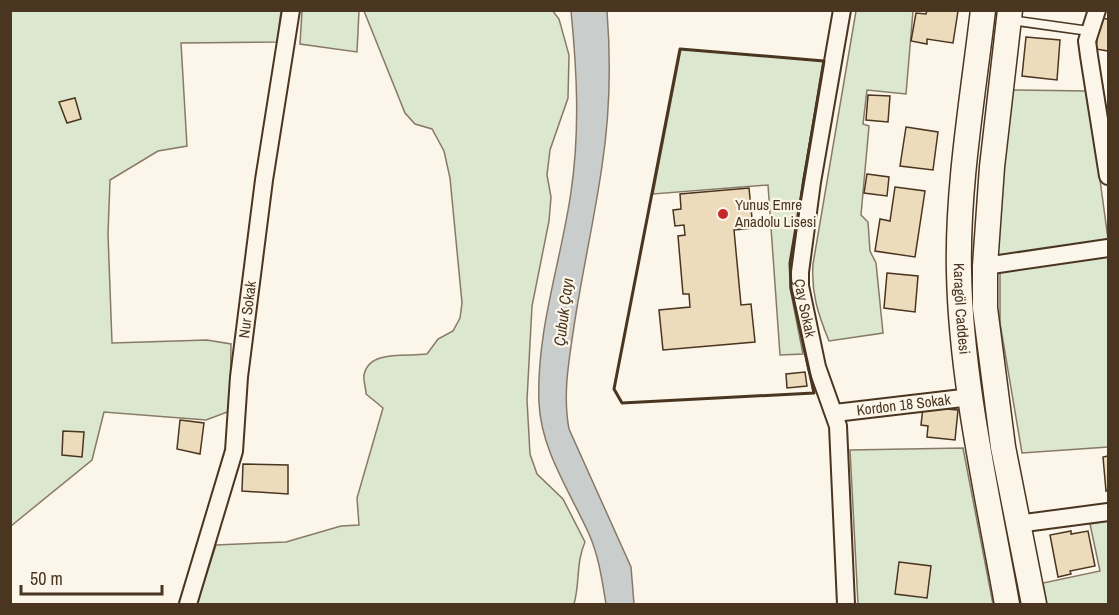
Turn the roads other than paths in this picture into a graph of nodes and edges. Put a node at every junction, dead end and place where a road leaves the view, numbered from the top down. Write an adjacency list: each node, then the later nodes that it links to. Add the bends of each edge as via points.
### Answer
1 (291, 10): 14 (street, Nur Sokak, via 264,180 239,377 234,451)
2 (842, 10): 11 (street, Çay Sokak, via 800,272 817,367)
3 (983, 10): 10 (main road, Karagöl Caddesi, via 959,242 961,317)
4 (1096, 10): 6 (street)
5 (1009, 15): 6 (lane); 9 (main road)
6 (1089, 31): 7 (street, via 1089,56)
7 (1108, 176)
8 (1108, 248): 9 (street)
9 (985, 266): 13 (main road, via 990,361)
10 (971, 397): 11 (street, Kordon 18 Sokak); 16 (main road, Karagöl Caddesi)
11 (835, 413): 15 (street, Çay Sokak, via 840,445)
12 (1108, 512): 13 (street)
13 (1017, 524): 17 (main road)
14 (188, 604)
15 (846, 604)
16 (1007, 604)
17 (1034, 604)

